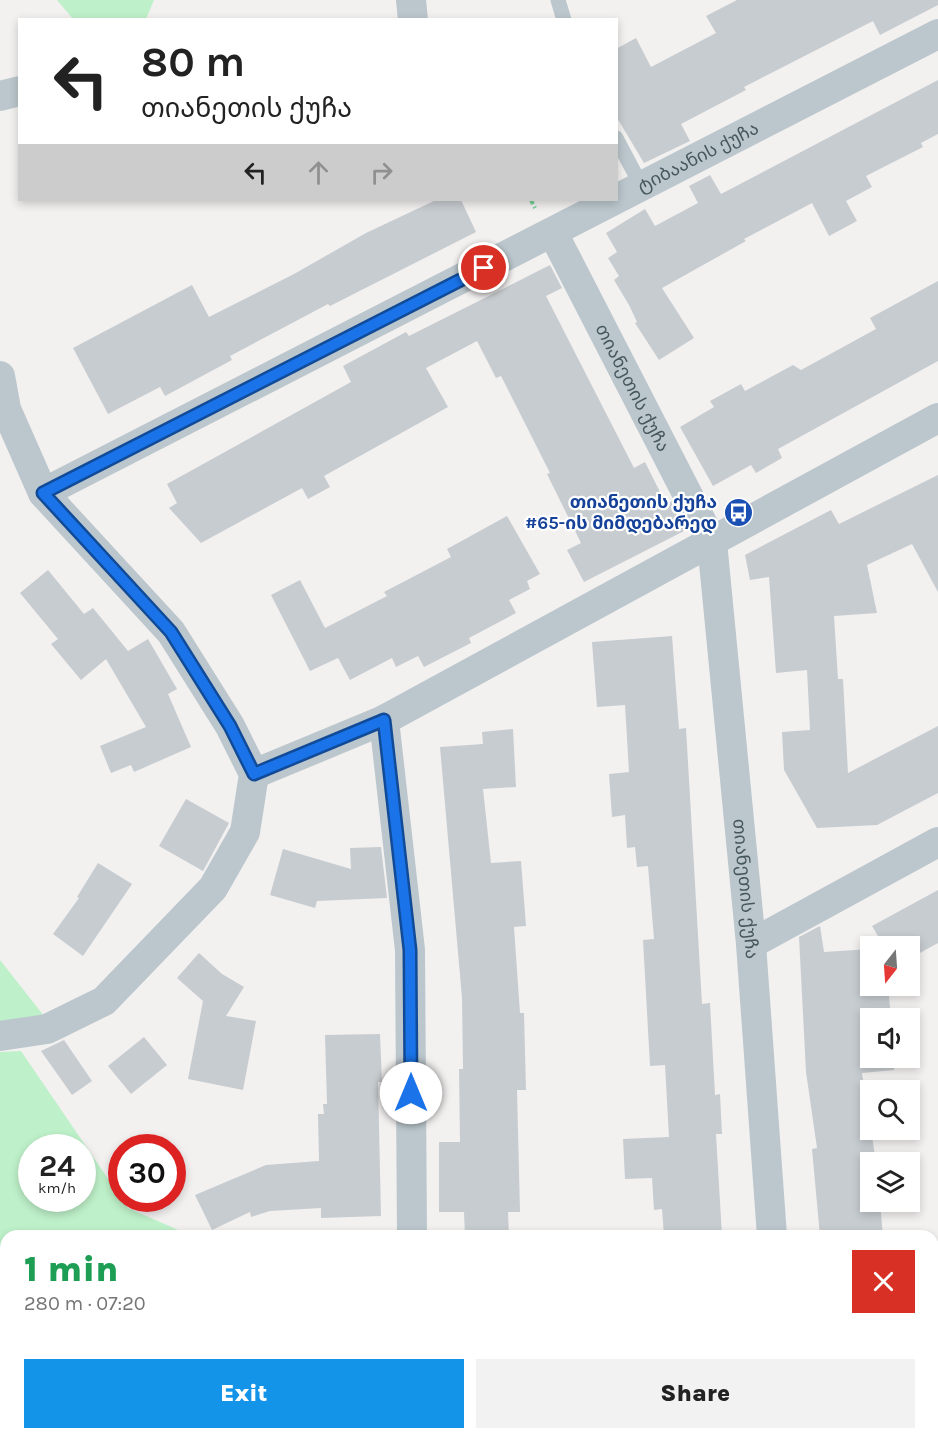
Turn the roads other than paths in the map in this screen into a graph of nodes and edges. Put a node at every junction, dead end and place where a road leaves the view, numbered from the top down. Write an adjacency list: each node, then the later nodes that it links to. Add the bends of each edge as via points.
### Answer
1 (411, 0): 3 (street)
2 (558, 0): 4 (lane)
3 (413, 18)
4 (563, 18)
5 (938, 34): 9 (street, ტიბაანის ქუჩა)
6 (18, 92): 7 (street)
7 (0, 96)
8 (618, 142): 9 (lane)
9 (642, 187): 10 (street, ტიბაანის ქუჩა)
10 (618, 199)
11 (615, 201): 12 (street, ტიბაანის ქუჩა)
12 (553, 233): 16 (street, ტიბაანის ქუჩა); 17 (street, თიანეთის ქუჩა)
13 (0, 376): 14 (street)
14 (3, 410): 16 (street)
15 (938, 418): 17 (street)
16 (43, 493): 19 (street, via 171,632 230,726)
17 (712, 542): 18 (street); 21 (street, თიანეთის ქუჩა)
18 (384, 720): 19 (street); 23 (street, via 410,950)
19 (254, 774): 22 (street, via 245,831 213,888 104,1001 47,1029)
20 (938, 842): 21 (street)
21 (751, 944): 24 (street, თიანეთის ქუჩა)
22 (0, 1036)
23 (412, 1230)
24 (772, 1230)

